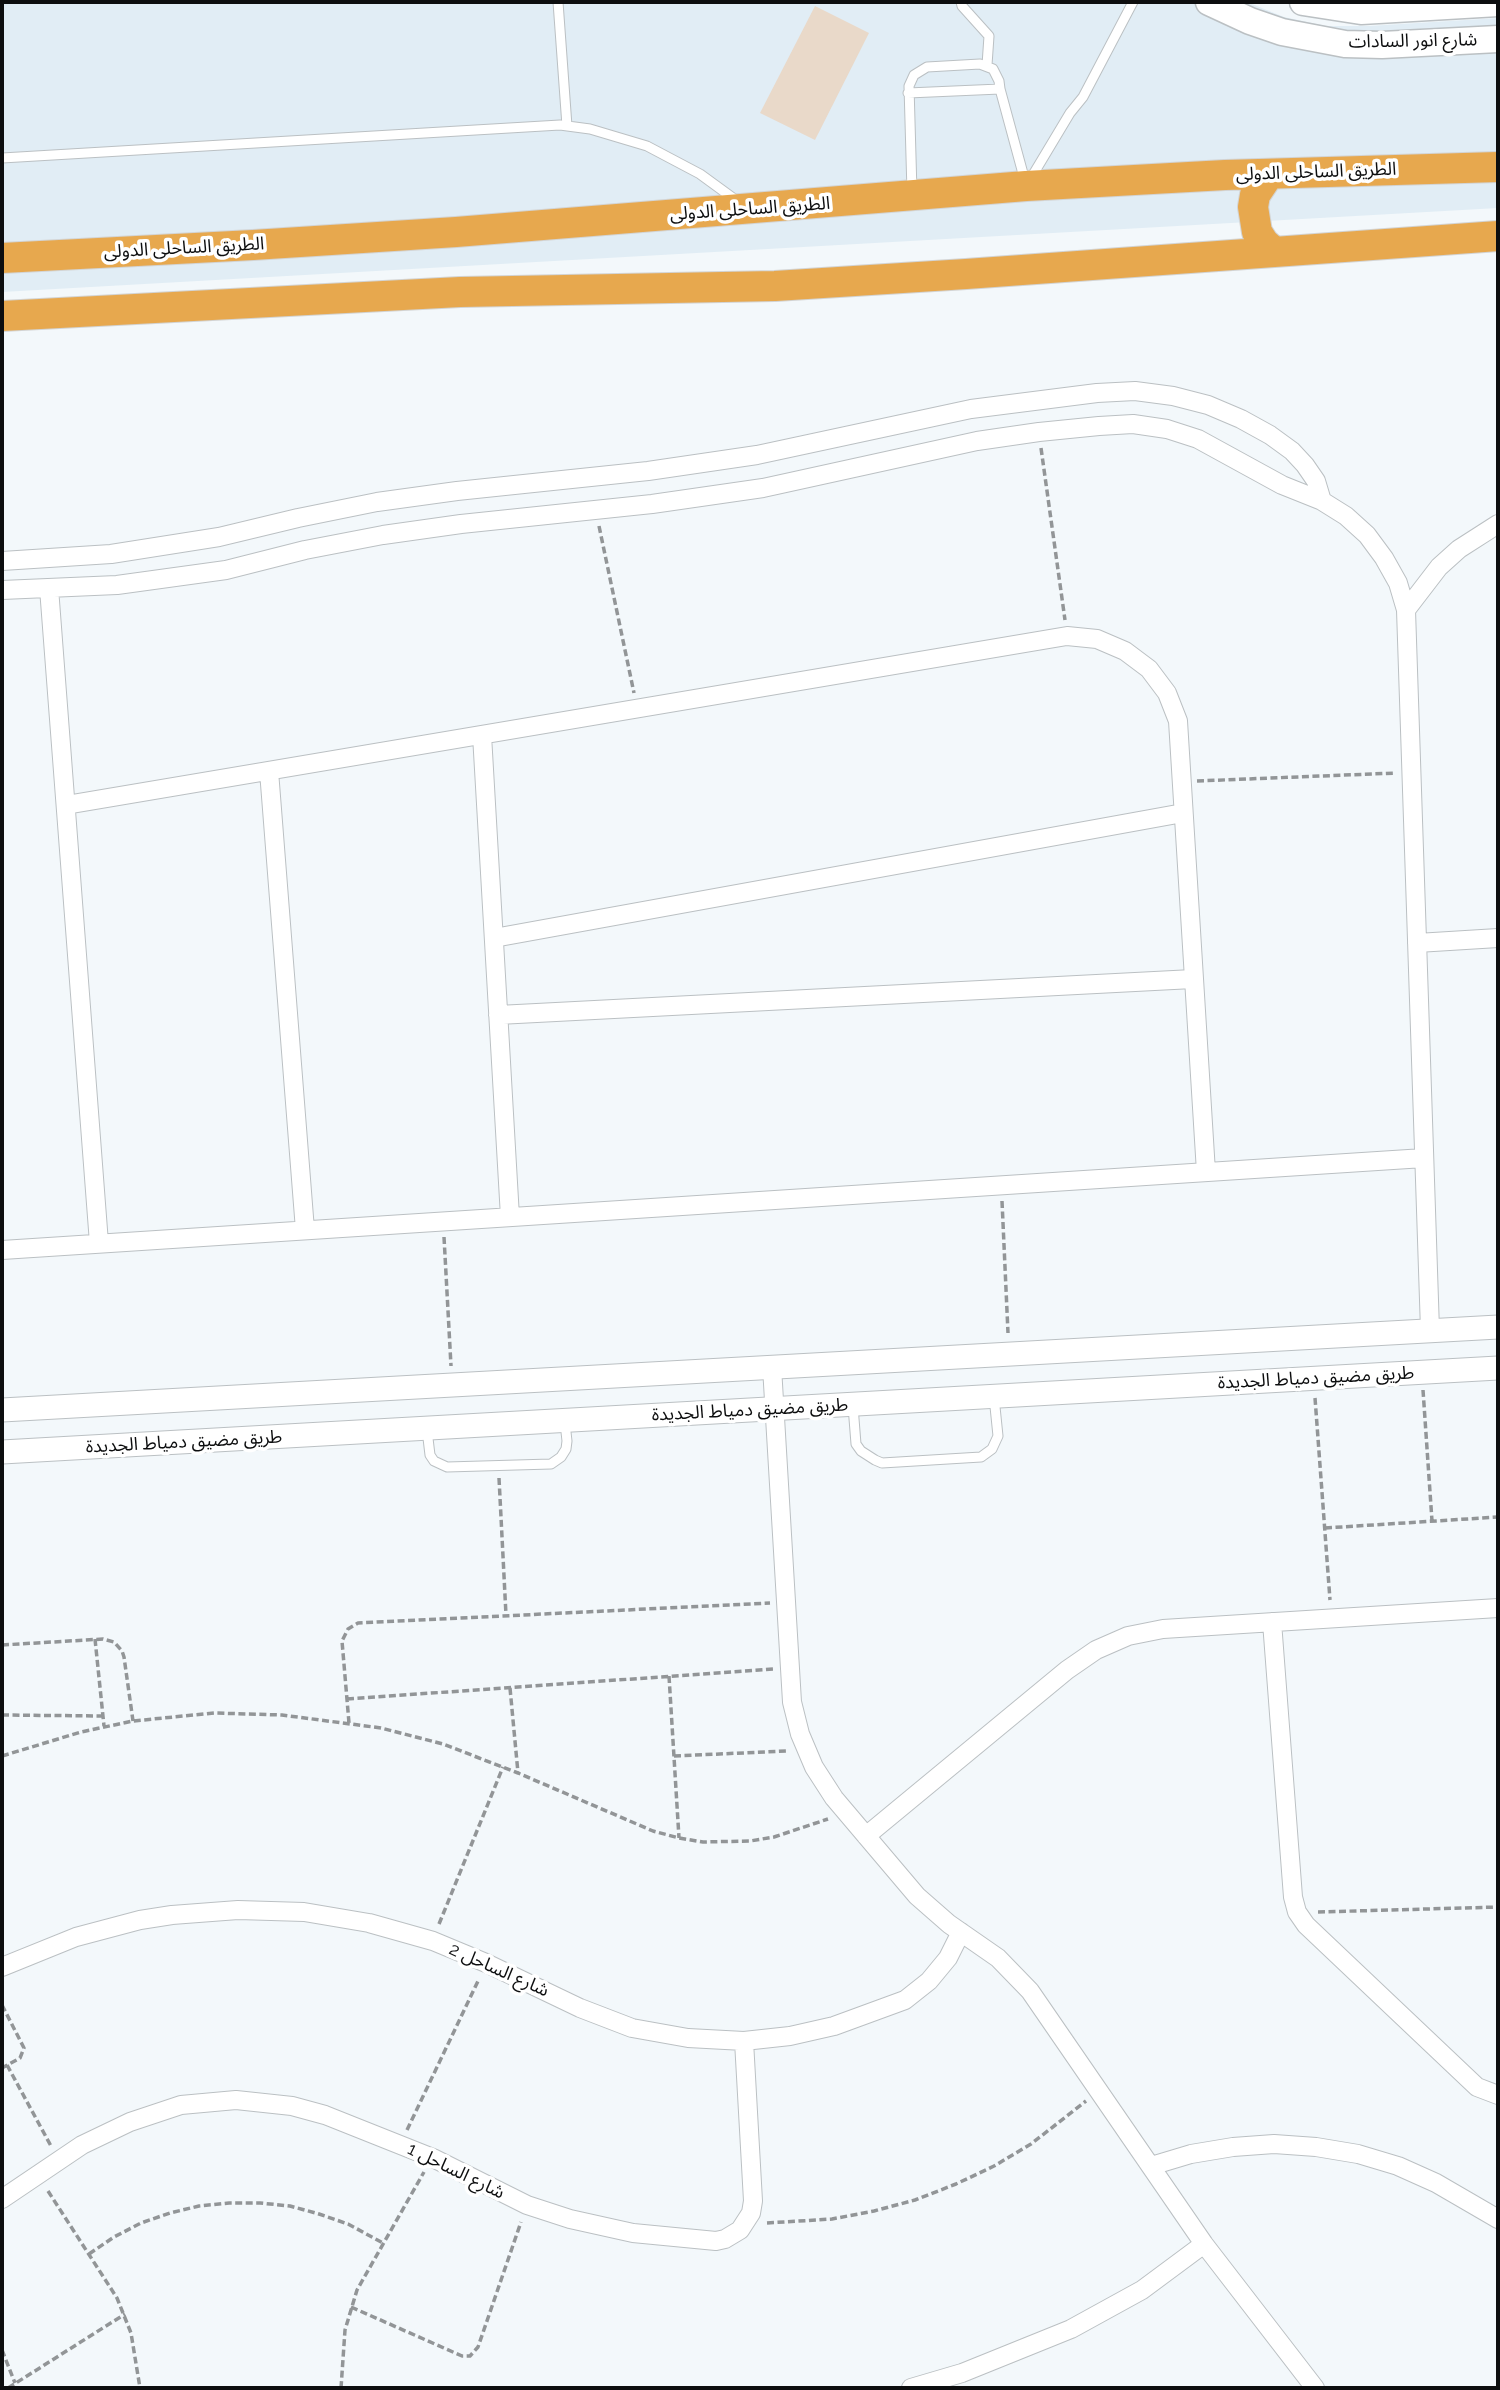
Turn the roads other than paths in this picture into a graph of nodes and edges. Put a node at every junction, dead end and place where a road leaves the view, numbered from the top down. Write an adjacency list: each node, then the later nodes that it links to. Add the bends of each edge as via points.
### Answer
1 (558, 2): 11 (lane)
2 (961, 2): 8 (lane, via 989,36)
3 (1133, 2): 16 (lane, via 1083,97)
4 (1209, 2): 7 (main road, شارع انور السادات, via 1282,32 1345,44)
5 (1303, 2): 6 (main road, شارع انور السادات, via 1361,11)
6 (1498, 3)
7 (1498, 39)
8 (987, 65): 9 (lane, via 997,75); 10 (lane, via 927,67 914,75)
9 (1000, 89): 10 (lane); 16 (lane)
10 (908, 93): 17 (lane)
11 (567, 126): 12 (lane); 18 (lane, via 619,137 674,159)
12 (2, 158)
13 (1498, 167): 14 (highway, الطريق الساحلى الدولى)
14 (1269, 174): 15 (highway, الطريق الساحلى الدولى); 20 (highway, via 1252,208 1258,232)
15 (1225, 175): 16 (highway, الطريق الساحلى الدولى); 21 (highway, via 1238,209 1236,233)
16 (1026, 186): 17 (highway, الطريق الساحلى الدولى)
17 (912, 196): 18 (highway, الطريق الساحلى الدولى)
18 (746, 209): 22 (highway, الطريق الساحلى الدولى, via 253,245)
19 (1498, 236): 20 (highway)
20 (1274, 252): 21 (highway)
21 (1227, 255): 23 (highway, via 775,286 460,292)
22 (2, 258)
23 (2, 316)
24 (1322, 501): 26 (street, via 1305,465 1270,435 1208,405 1135,391 971,409 757,455 648,471 377,502 219,537 111,554); 27 (street, via 1282,485 1198,439 1133,425 977,441 763,488 383,535 226,570 117,584); 29 (street, via 1346,516 1384,558)
25 (1498, 524): 29 (street, via 1439,567)
26 (2, 561)
27 (49, 587): 28 (street); 32 (street)
28 (2, 590)
29 (1406, 610): 36 (street)
30 (482, 735): 31 (street); 33 (street, via 1067,636 1097,639 1125,651 1149,669 1167,693 1178,721); 34 (street)
31 (269, 771): 32 (street); 42 (street)
32 (65, 805): 43 (street)
33 (1183, 813): 34 (street); 37 (street)
34 (494, 938): 38 (street)
35 (1498, 938): 36 (street)
36 (1417, 943): 39 (street)
37 (1194, 979): 38 (street); 40 (street)
38 (498, 1015): 41 (street)
39 (1424, 1158): 40 (street); 46 (street)
40 (1206, 1172): 41 (street)
41 (510, 1217): 42 (street)
42 (305, 1230): 43 (street)
43 (99, 1243): 44 (street)
44 (2, 1250)
45 (1498, 1327): 46 (street)
46 (1430, 1331): 47 (street)
47 (772, 1367): 52 (street); 53 (street)
48 (1498, 1368): 49 (street, طريق مضيق دمياط الجديدة)
49 (994, 1396): 51 (street, طريق مضيق دمياط الجديدة); 51 (lane, via 998,1436 988,1454 882,1463 856,1444)
50 (2, 1399): 53 (street)
51 (852, 1404): 52 (street, طريق مضيق دمياط الجديدة)
52 (775, 1409): 54 (street, طريق مضيق دمياط الجديدة); 59 (street, via 792,1702 805,1750 823,1783)
53 (2, 1410)
54 (565, 1420): 55 (street, طريق مضيق دمياط الجديدة); 55 (lane, via 566,1449 551,1464 440,1465 430,1455)
55 (427, 1428): 56 (street, طريق مضيق دمياط الجديدة)
56 (2, 1452)
57 (1498, 1608): 58 (street)
58 (1272, 1622): 59 (street, via 1163,1629 1128,1636 1096,1650); 63 (street, via 1297,1912 1477,2087)
59 (866, 1836): 60 (street, via 917,1896)
60 (961, 1932): 62 (street, شارع الساحل 2, via 948,1958 905,2000 834,2026); 64 (street, via 1013,1972)
61 (2, 1967): 62 (street, شارع الساحل 2, via 107,1927 161,1916 238,1910 304,1912 369,1923 433,1941 632,2028)
62 (744, 2041): 65 (street, شارع الساحل 1, via 753,2201 746,2223 733,2235 716,2241 592,2225 527,2205 433,2158 325,2115 264,2102 181,2105 155,2113 58,2159)
63 (1498, 2095)
64 (1152, 2166): 66 (street, via 1233,2147 1316,2147 1398,2166); 67 (street)
65 (2, 2199)
66 (1498, 2219)
67 (1204, 2244): 68 (street, via 1142,2290 1071,2329 962,2373); 69 (street)
68 (911, 2388)
69 (1314, 2388)

